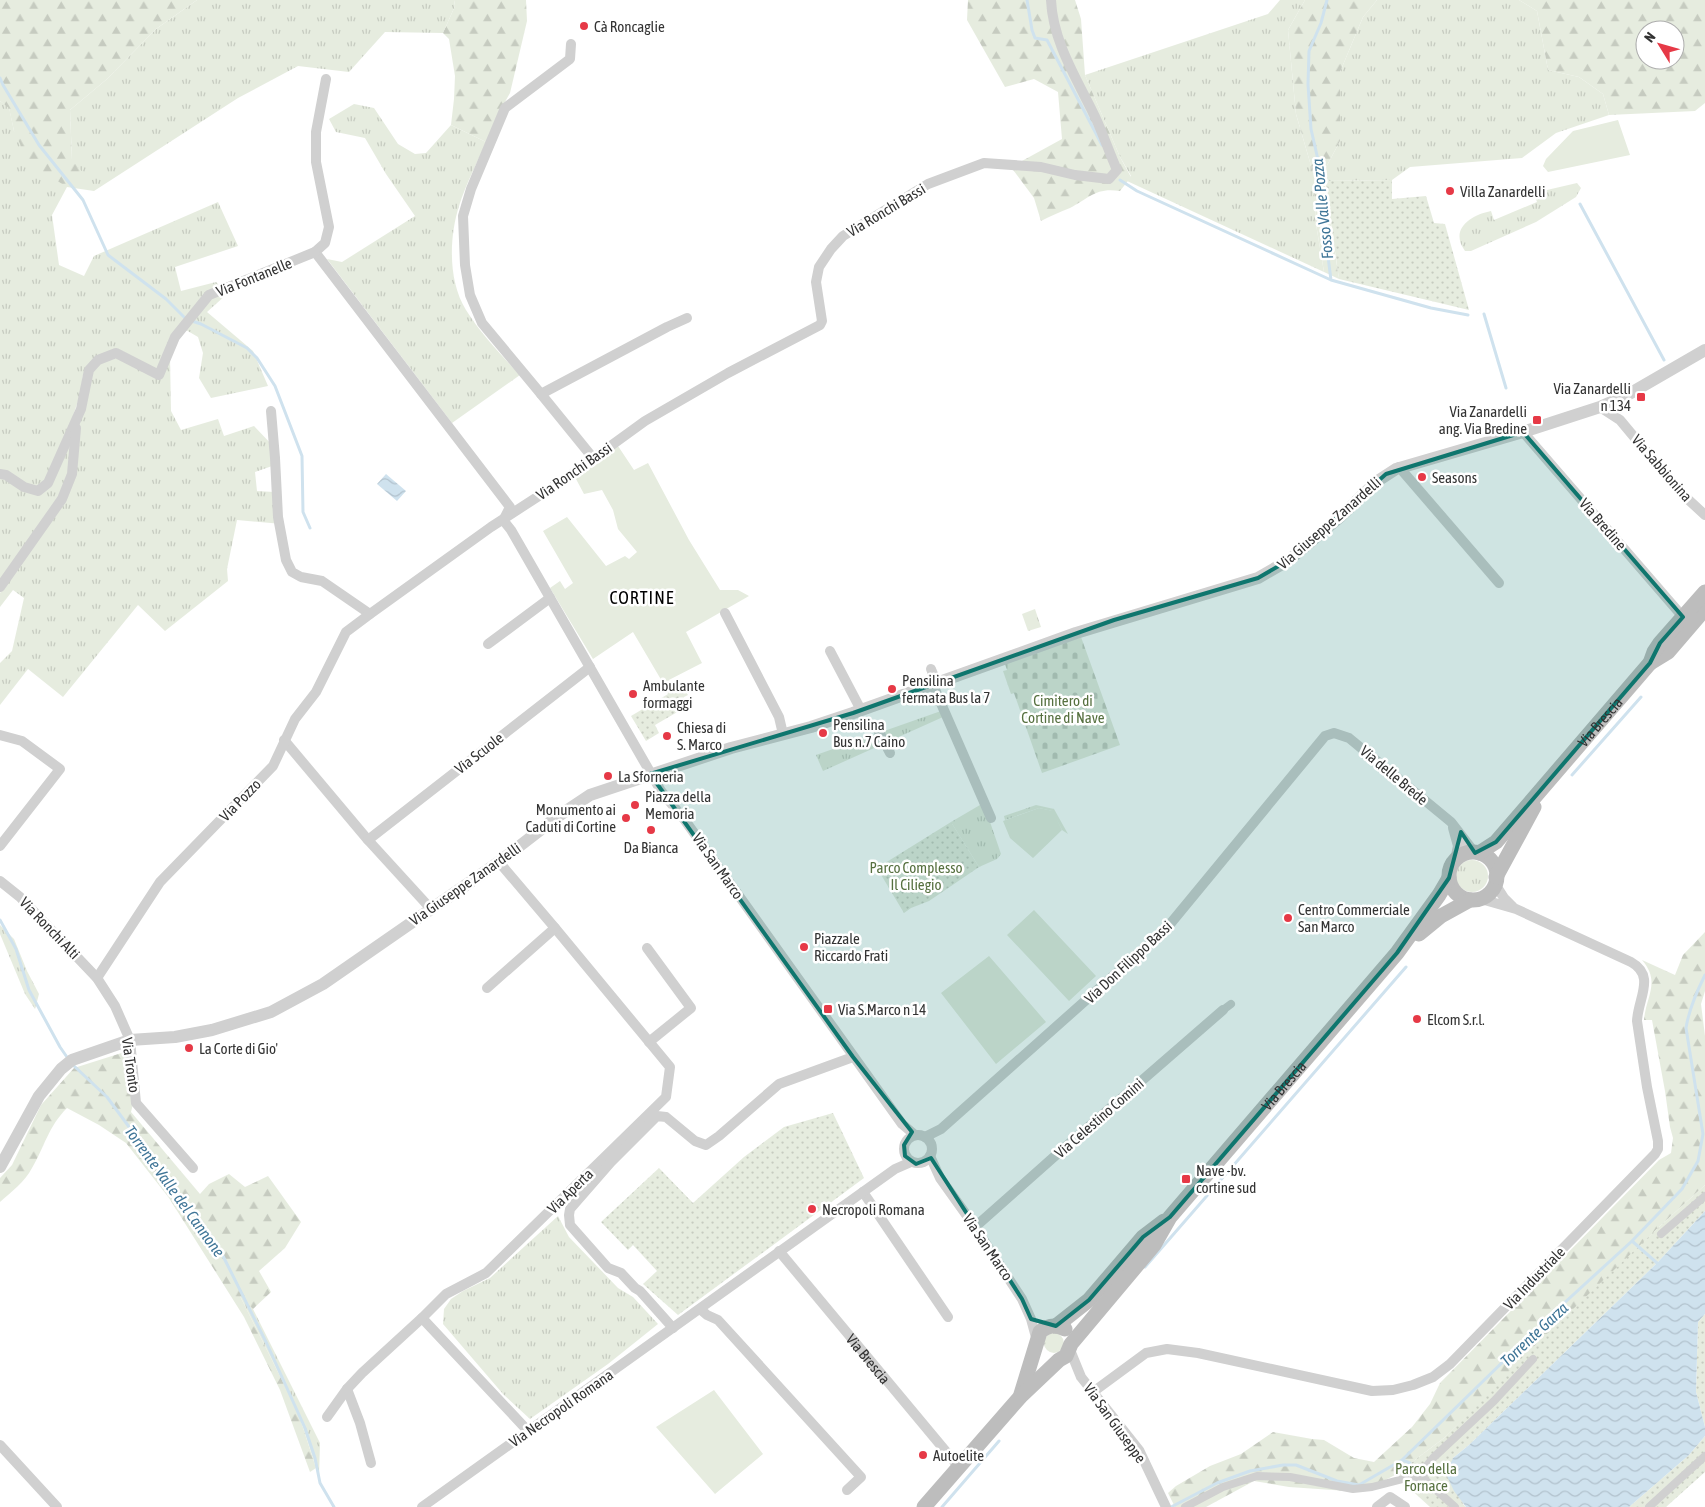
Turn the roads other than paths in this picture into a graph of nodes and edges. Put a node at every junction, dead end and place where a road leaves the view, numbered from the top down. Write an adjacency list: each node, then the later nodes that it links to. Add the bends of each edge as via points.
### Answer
1 (1051, 0): 14 (street, Via Ronchi Bassi, via 1052,18 1065,57 1097,120 1117,170 1109,179 1042,167 984,163 928,184 842,236 831,249 820,267 816,282 820,324 645,421)
2 (571, 44): 7 (street, via 570,59 505,108 463,216 470,295 482,323)
3 (326, 79): 4 (street, via 316,132 316,162 329,227 324,243)
4 (315, 252): 11 (street, Via Fontanelle, via 209,296 175,337 159,375 116,353 98,360 89,370); 18 (street, via 510,507)
5 (688, 318): 7 (street)
6 (1705, 350): 8 (street, Via Giuseppe Zanardelli)
7 (541, 394): 14 (street)
8 (1619, 399): 9 (street, Via Giuseppe Zanardelli); 12 (street, Via Sabbionina)
9 (1600, 407): 12 (street, Via Sabbionina); 13 (street, Via Giuseppe Zanardelli)
10 (270, 411): 25 (street, via 278,517 286,560 292,572 322,581)
11 (76, 419): 16 (street, Via Fontanelle, via 48,483 38,491); 20 (street, Via Fontanelle, via 72,474 62,499)
12 (1620, 420): 17 (street, Via Sabbionina, via 1680,492)
13 (1523, 432): 15 (street, Via Giuseppe Zanardelli); 26 (street, Via Bredine)
14 (593, 458): 18 (street, Via Ronchi Bassi)
15 (1399, 468): 19 (street); 32 (street, Via Giuseppe Zanardelli, via 1376,482 1289,560 1258,578 1106,623)
16 (0, 474)
17 (1705, 515)
18 (503, 520): 22 (street, Via San Marco); 25 (street, Via Pozzo)
19 (1499, 583)
20 (0, 587)
21 (1705, 592): 26 (main road, Via Brescia)
22 (550, 598): 27 (street); 30 (street, Via San Marco)
23 (1705, 609): 29 (main road, Via Brescia, via 1668,652)
24 (724, 613): 36 (street, via 779,718)
25 (370, 614): 38 (street, Via Pozzo, via 346,632 316,692)
26 (1683, 617): 29 (main road, Via Brescia, via 1660,643)
27 (488, 644)
28 (830, 652): 33 (street)
29 (1650, 663): 41 (main road, Via Brescia)
30 (590, 667): 40 (street, Via San Marco); 44 (street, Via Scuole)
31 (931, 669): 32 (street)
32 (935, 684): 33 (street, Via Giuseppe Zanardelli); 42 (street)
33 (861, 710): 36 (street, Via Giuseppe Zanardelli)
34 (878, 730): 39 (street)
35 (1334, 733): 43 (street, Via delle Brede, via 1349,738); 64 (street, Via Don Filippo Bassi, via 1325,736 1166,929)
36 (783, 734): 40 (street, Via Giuseppe Zanardelli)
37 (0, 735): 45 (street, via 22,741 60,769)
38 (284, 740): 44 (street); 58 (street, Via Pozzo, via 273,766 160,882)
39 (890, 754)
40 (650, 774): 48 (street, Via Giuseppe Zanardelli, via 590,795); 63 (street, Via San Marco)
41 (1547, 781): 46 (main road, Via Brescia, via 1496,842); 50 (main road, Via Brescia)
42 (991, 818)
43 (1451, 822): 46 (street, Via delle Brede); 47 (street, via 1458,846)
44 (368, 840): 53 (street)
45 (0, 846)
46 (1477, 853): 47 (main road, Via Brescia, via 1464,854); 50 (main road, via 1494,865)
47 (1455, 860): 49 (main road, Via Brescia)
48 (499, 862): 53 (street, Via Giuseppe Zanardelli); 55 (street, Via Aperta)
49 (1449, 878): 52 (main road, via 1455,893); 57 (main road, Via Brescia)
50 (1496, 880): 52 (main road, Via Brescia, via 1487,895); 54 (street, Via Industriale, via 1504,898)
51 (0, 881): 58 (street, Via Ronchi Alti, via 20,897)
52 (1476, 899): 54 (street, Via Industriale); 57 (main road, Via Brescia, via 1441,916)
53 (431, 909): 61 (street, Via Giuseppe Zanardelli, via 323,984 271,1012 212,1030)
54 (1516, 909): 88 (street, Via Industriale, via 1641,969 1645,985 1637,1021 1658,1141 1655,1154 1450,1364 1423,1382 1393,1390 1367,1390 1198,1353 1167,1350 1146,1354)
55 (555, 928): 59 (street); 62 (street, Via Aperta)
56 (647, 948): 62 (street, via 691,1008)
57 (1397, 953): 72 (main road, Via Brescia)
58 (97, 978): 61 (street, Via Tronto, via 115,1006)
59 (487, 988)
60 (1227, 1007): 73 (street, Via Celestino Comini)
61 (130, 1040): 67 (street, Via Giuseppe Zanardelli, via 77,1058 64,1067 39,1096); 68 (street, Via Tronto, via 136,1102)
62 (649, 1042): 79 (street, Via Aperta, via 670,1067 666,1097 486,1272 446,1294)
63 (853, 1057): 64 (street, Via San Marco); 83 (street, Via Aperta, via 779,1084 706,1145 695,1141 666,1116 657,1116 570,1209 570,1225 608,1268 640,1290)
64 (922, 1146): 65 (street, via 904,1145); 66 (street, via 916,1164); 73 (street, Via San Marco)
65 (904, 1151): 66 (street); 69 (street, Via Necropoli Romana)
66 (911, 1162): 69 (street, Via Necropoli Romana)
67 (0, 1167)
68 (193, 1168)
69 (895, 1169): 70 (street, Via Necropoli Romana)
70 (864, 1192): 75 (street, Via Necropoli Romana); 78 (street)
71 (1705, 1196): 74 (street)
72 (1170, 1217): 82 (main road, Via Brescia, via 1143,1237 1089,1300); 85 (main road, Via Brescia, via 1154,1245)
73 (975, 1227): 80 (street, Via San Marco, via 1022,1299)
74 (1661, 1234)
75 (779, 1251): 76 (street, Via Necropoli Romana); 95 (street, Via Brescia)
76 (713, 1300): 77 (street, Via Necropoli Romana); 81 (street, via 718,1308)
77 (700, 1309): 81 (street); 83 (street, Via Necropoli Romana)
78 (948, 1316)
79 (422, 1318): 87 (street, Via Aperta); 91 (street)
80 (1031, 1319): 82 (street); 84 (street, Via San Marco)
81 (718, 1320): 97 (street, via 861,1477)
82 (1054, 1326): 84 (main road, Via Brescia, via 1043,1329); 85 (main road, via 1067,1332)
83 (673, 1328): 91 (street, Via Necropoli Romana)
84 (1036, 1343): 85 (main road, via 1042,1356 1050,1360); 89 (main road, Via Brescia)
85 (1066, 1353): 88 (street, Via San Giuseppe); 89 (main road, Via Brescia)
86 (1533, 1359): 96 (street, via 1433,1458 1425,1468)
87 (347, 1389): 90 (street, Via Aperta); 94 (street)
88 (1093, 1392): 98 (street, Via San Giuseppe, via 1139,1450)
89 (1021, 1396): 95 (main road, Via Brescia)
90 (327, 1417)
91 (528, 1431): 100 (street, Via Necropoli Romana)
92 (0, 1445): 99 (street)
93 (1705, 1456): 106 (street)
94 (371, 1464)
95 (958, 1466): 101 (main road, Via Brescia)
96 (1423, 1478): 102 (street, via 1353,1489 1290,1477 1257,1476 1223,1487); 105 (street)
97 (847, 1490)
98 (1164, 1502)
99 (57, 1507)
100 (422, 1507)
101 (924, 1507)
102 (1185, 1507)
103 (1377, 1507): 104 (street, via 1390,1497)
104 (1405, 1507)
105 (1455, 1507)
106 (1649, 1507)

